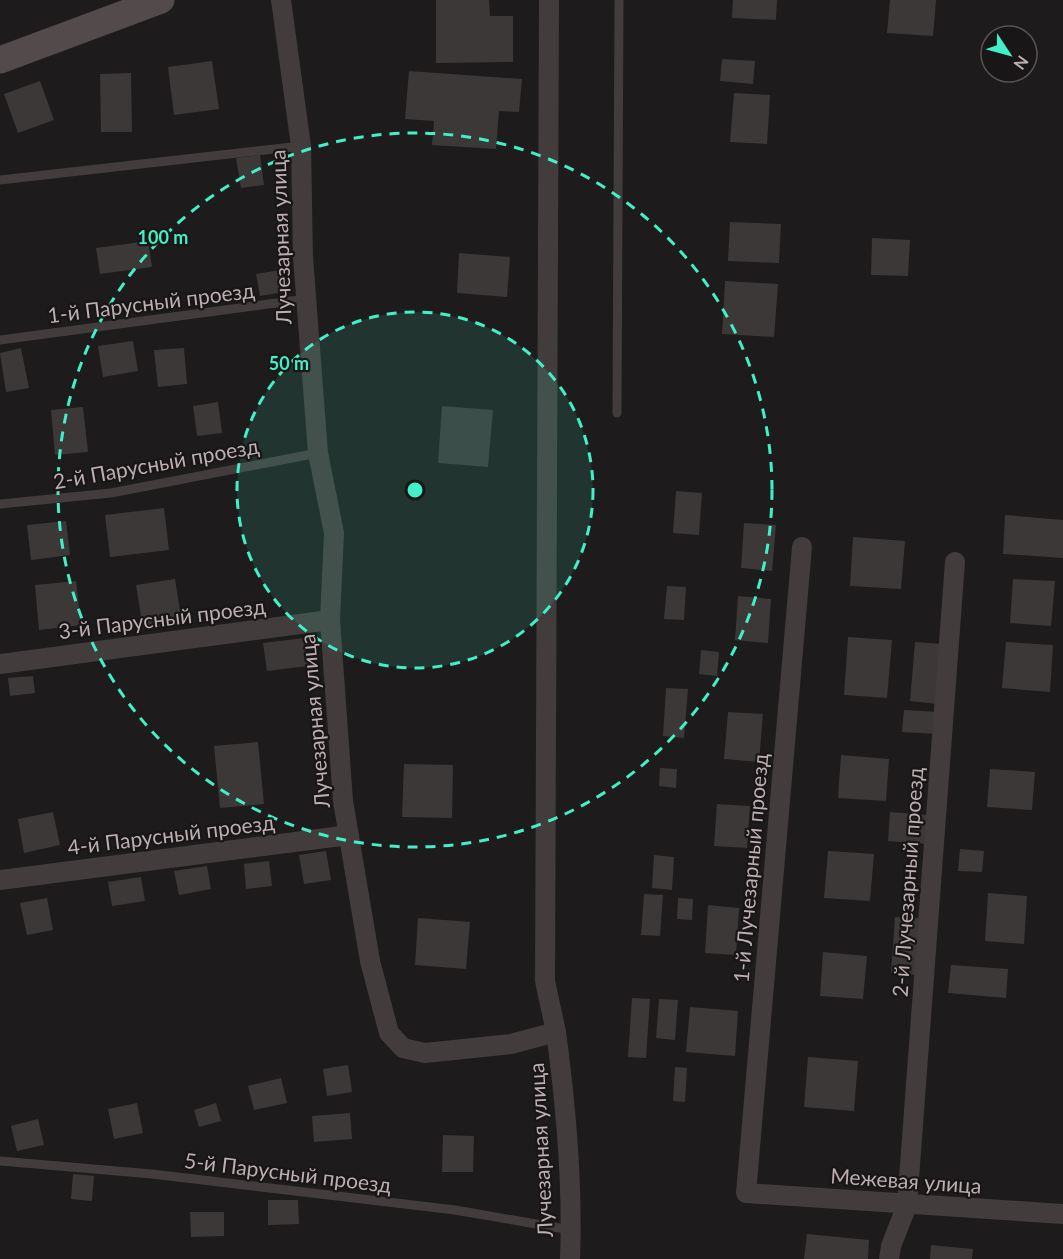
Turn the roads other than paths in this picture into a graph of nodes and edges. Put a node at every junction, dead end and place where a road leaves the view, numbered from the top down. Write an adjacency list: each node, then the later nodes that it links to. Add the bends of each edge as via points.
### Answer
1 (161, 0): 5 (street)
2 (281, 0): 6 (street, Лучезарная улица)
3 (549, 0): 19 (street, via 545,981)
4 (619, 0): 10 (lane)
5 (0, 60)
6 (301, 146): 7 (lane); 8 (street, Лучезарная улица)
7 (0, 180)
8 (306, 299): 9 (lane, 1-й Парусный проезд); 11 (street, Лучезарная улица)
9 (0, 340)
10 (617, 413)
11 (318, 453): 12 (lane, 2-й Парусный проезд, via 111,493); 15 (street, Лучезарная улица, via 334,533)
12 (0, 504)
13 (802, 547): 21 (street, 1-й Лучезарный проезд)
14 (955, 562): 22 (street, 2-й Лучезарный проезд)
15 (330, 620): 16 (street, 3-й Парусный проезд); 17 (street, Лучезарная улица)
16 (0, 664)
17 (349, 835): 18 (street, 4-й Парусный проезд); 19 (street, Лучезарная улица, via 370,961 389,1033 403,1048 425,1053 466,1050)
18 (0, 880)
19 (556, 1032): 24 (street, Лучезарная улица)
20 (0, 1161): 24 (lane, 5-й Парусный проезд, via 152,1174 455,1210)
21 (746, 1193): 22 (street, Межевая улица)
22 (907, 1205): 23 (street, Межевая улица); 26 (street, 2-й Лучезарный проезд)
23 (1063, 1214)
24 (571, 1230): 25 (street, Лучезарная улица)
25 (570, 1259)
26 (889, 1259)

